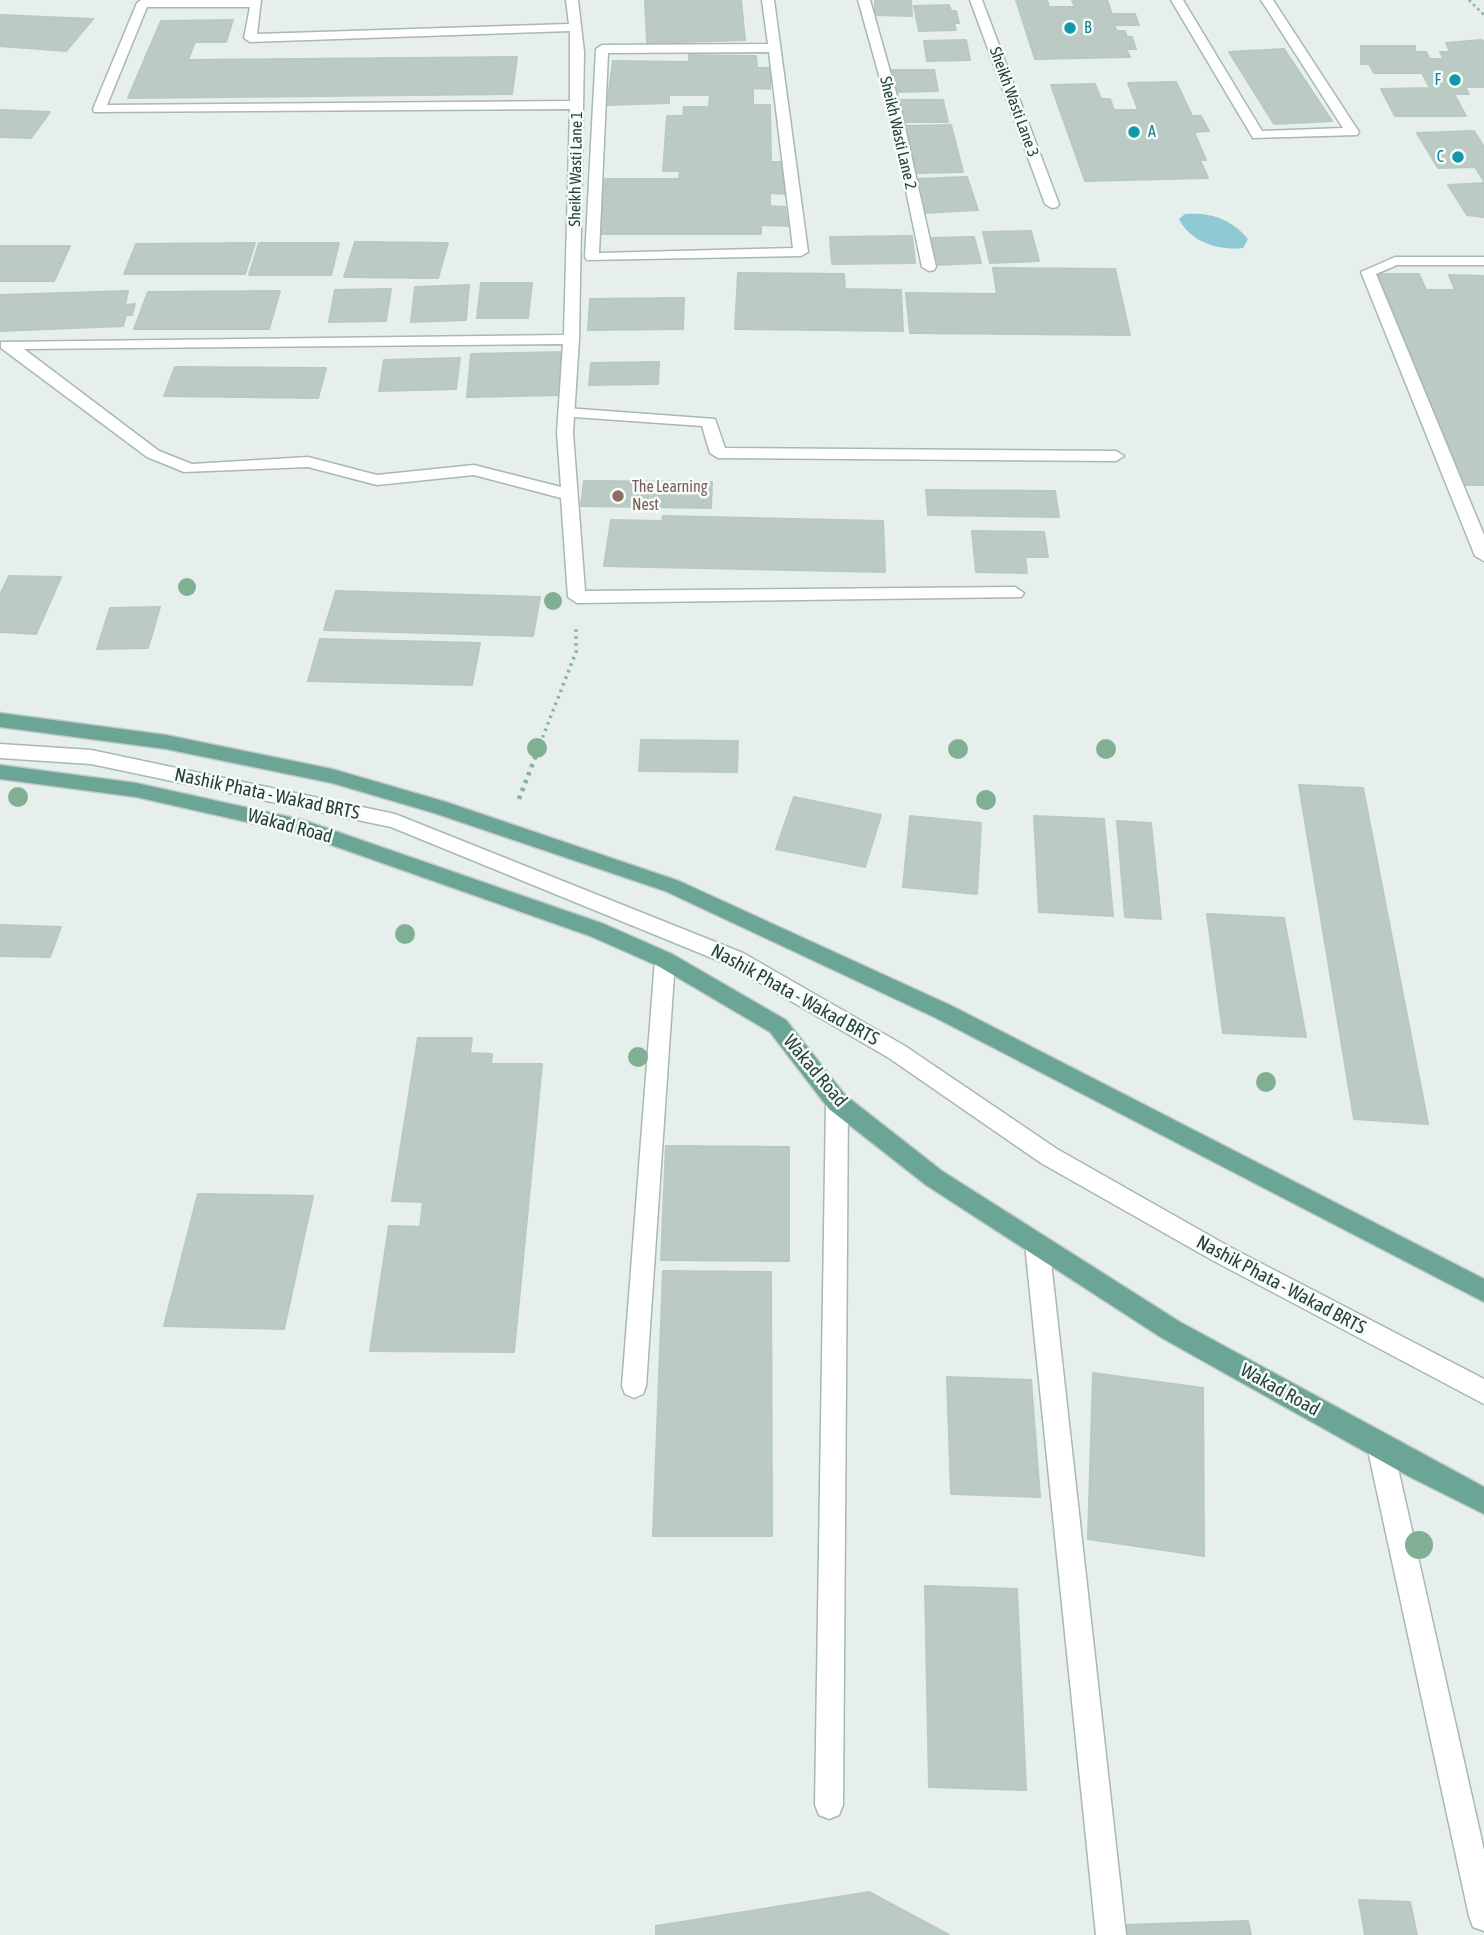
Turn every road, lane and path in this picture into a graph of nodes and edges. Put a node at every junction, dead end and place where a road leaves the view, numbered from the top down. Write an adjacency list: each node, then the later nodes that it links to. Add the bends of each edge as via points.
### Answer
1 (572, 0): 9 (street, Sheikh Wasti Lane 1)
2 (768, 0): 10 (street)
3 (864, 0): 18 (street, Sheikh Wasti Lane 2, via 896,114)
4 (976, 0): 14 (street, Sheikh Wasti Lane 3)
5 (1177, 0): 6 (street, via 1258,135 1353,132)
6 (1267, 0)
7 (1469, 0): 8 (path)
8 (1484, 15)
9 (575, 27): 12 (street, Sheikh Wasti Lane 1); 13 (street, via 250,38 257,4 143,3 99,109)
10 (774, 48): 11 (street); 16 (street, via 801,252)
11 (602, 49): 12 (street); 16 (street)
12 (578, 50): 13 (street, Sheikh Wasti Lane 1)
13 (577, 105): 15 (street, Sheikh Wasti Lane 1)
14 (1052, 204)
15 (573, 257): 16 (street); 19 (street, Sheikh Wasti Lane 1)
16 (592, 257)
17 (1484, 261): 24 (street, via 1395,261 1368,272)
18 (929, 267)
19 (571, 339): 20 (street); 21 (street, Sheikh Wasti Lane 1)
20 (4, 345): 23 (street, via 153,454 190,469 308,462 377,480 474,470)
21 (566, 413): 22 (street, via 709,422 718,453); 23 (street, Sheikh Wasti Lane 1)
22 (1116, 456)
23 (569, 495): 26 (street, Sheikh Wasti Lane 1)
24 (1484, 556)
25 (1015, 593): 26 (street)
26 (577, 597): 30 (path, via 576,652)
27 (0, 720): 30 (main road, via 166,742 332,776)
28 (0, 751): 36 (street, Nashik Phata - Wakad BRTS, via 91,757 395,821 736,959 897,1052 1049,1156 1220,1253)
29 (0, 772): 31 (main road, Wakad Road, via 136,790 303,827 597,930)
30 (508, 829): 34 (main road, via 672,886 944,1012)
31 (665, 960): 32 (main road, Wakad Road, via 778,1026); 35 (street)
32 (837, 1102): 33 (main road, Wakad Road, via 934,1178); 39 (street)
33 (1037, 1244): 37 (main road, Wakad Road, via 1171,1330); 41 (street)
34 (1484, 1291)
35 (634, 1386)
36 (1484, 1392)
37 (1380, 1446): 38 (main road, Wakad Road); 40 (street)
38 (1484, 1500)
39 (829, 1805)
40 (1484, 1916)
41 (1111, 1935)

